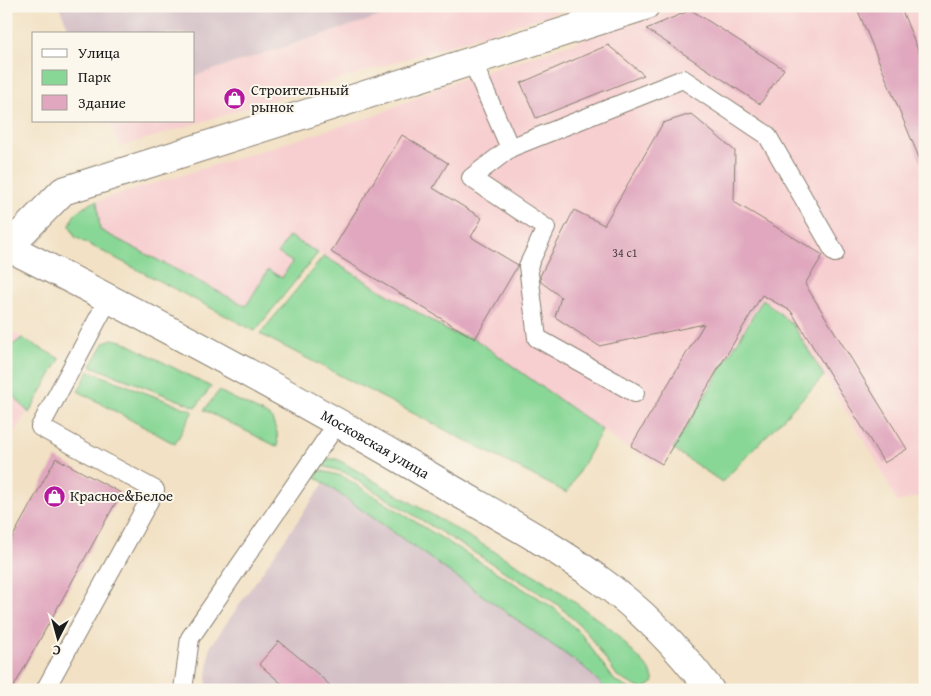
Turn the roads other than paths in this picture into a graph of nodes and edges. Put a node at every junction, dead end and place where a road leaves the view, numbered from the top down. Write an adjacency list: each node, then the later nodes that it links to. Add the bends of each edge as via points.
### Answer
1 (645, 6): 2 (main road)
2 (472, 61): 3 (lane); 4 (main road, via 63,191)
3 (510, 148): 5 (lane, via 683,79 767,136); 7 (lane, via 471,178 546,228 528,266 537,338)
4 (7, 246): 6 (main road, Московская улица)
5 (835, 254)
6 (108, 300): 8 (main road, Московская улица); 9 (lane, via 40,427 155,490)
7 (635, 393)
8 (338, 422): 10 (lane, via 190,638); 11 (main road, Московская улица, via 598,578 659,629)
9 (45, 690)
10 (183, 690)
11 (710, 690)

